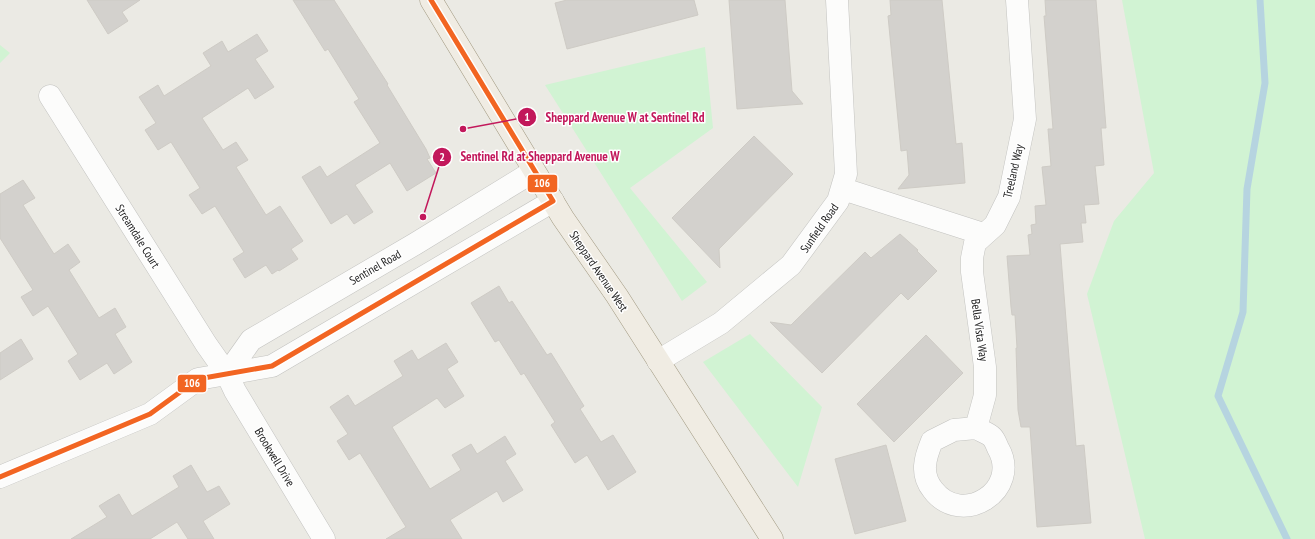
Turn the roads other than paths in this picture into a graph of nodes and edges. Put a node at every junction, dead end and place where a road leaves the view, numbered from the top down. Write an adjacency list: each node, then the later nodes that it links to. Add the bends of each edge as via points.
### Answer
1 (431, 0): 5 (main road, Sheppard Avenue West)
2 (837, 0): 6 (street, Sunfield Road, via 846,174)
3 (1017, 0): 8 (street, Treeland Way, via 1024,119 1009,197 995,225)
4 (50, 96): 10 (street, Streamdale Court)
5 (534, 171): 7 (main road, Sheppard Avenue West); 10 (street, Sentinel Road, via 251,340)
6 (843, 189): 8 (street); 9 (street, Sunfield Road, via 831,213 792,265 721,323)
7 (553, 201): 9 (main road, Sheppard Avenue West); 10 (street, via 272,366)
8 (983, 234): 11 (street, Bella Vista Way, via 975,243 972,258 985,367 984,395)
9 (658, 361): 14 (main road, Sheppard Avenue West)
10 (227, 374): 12 (street, via 198,379 150,414); 13 (street, Brookwell Drive)
11 (976, 428)
12 (0, 477)
13 (324, 539)
14 (772, 539)

